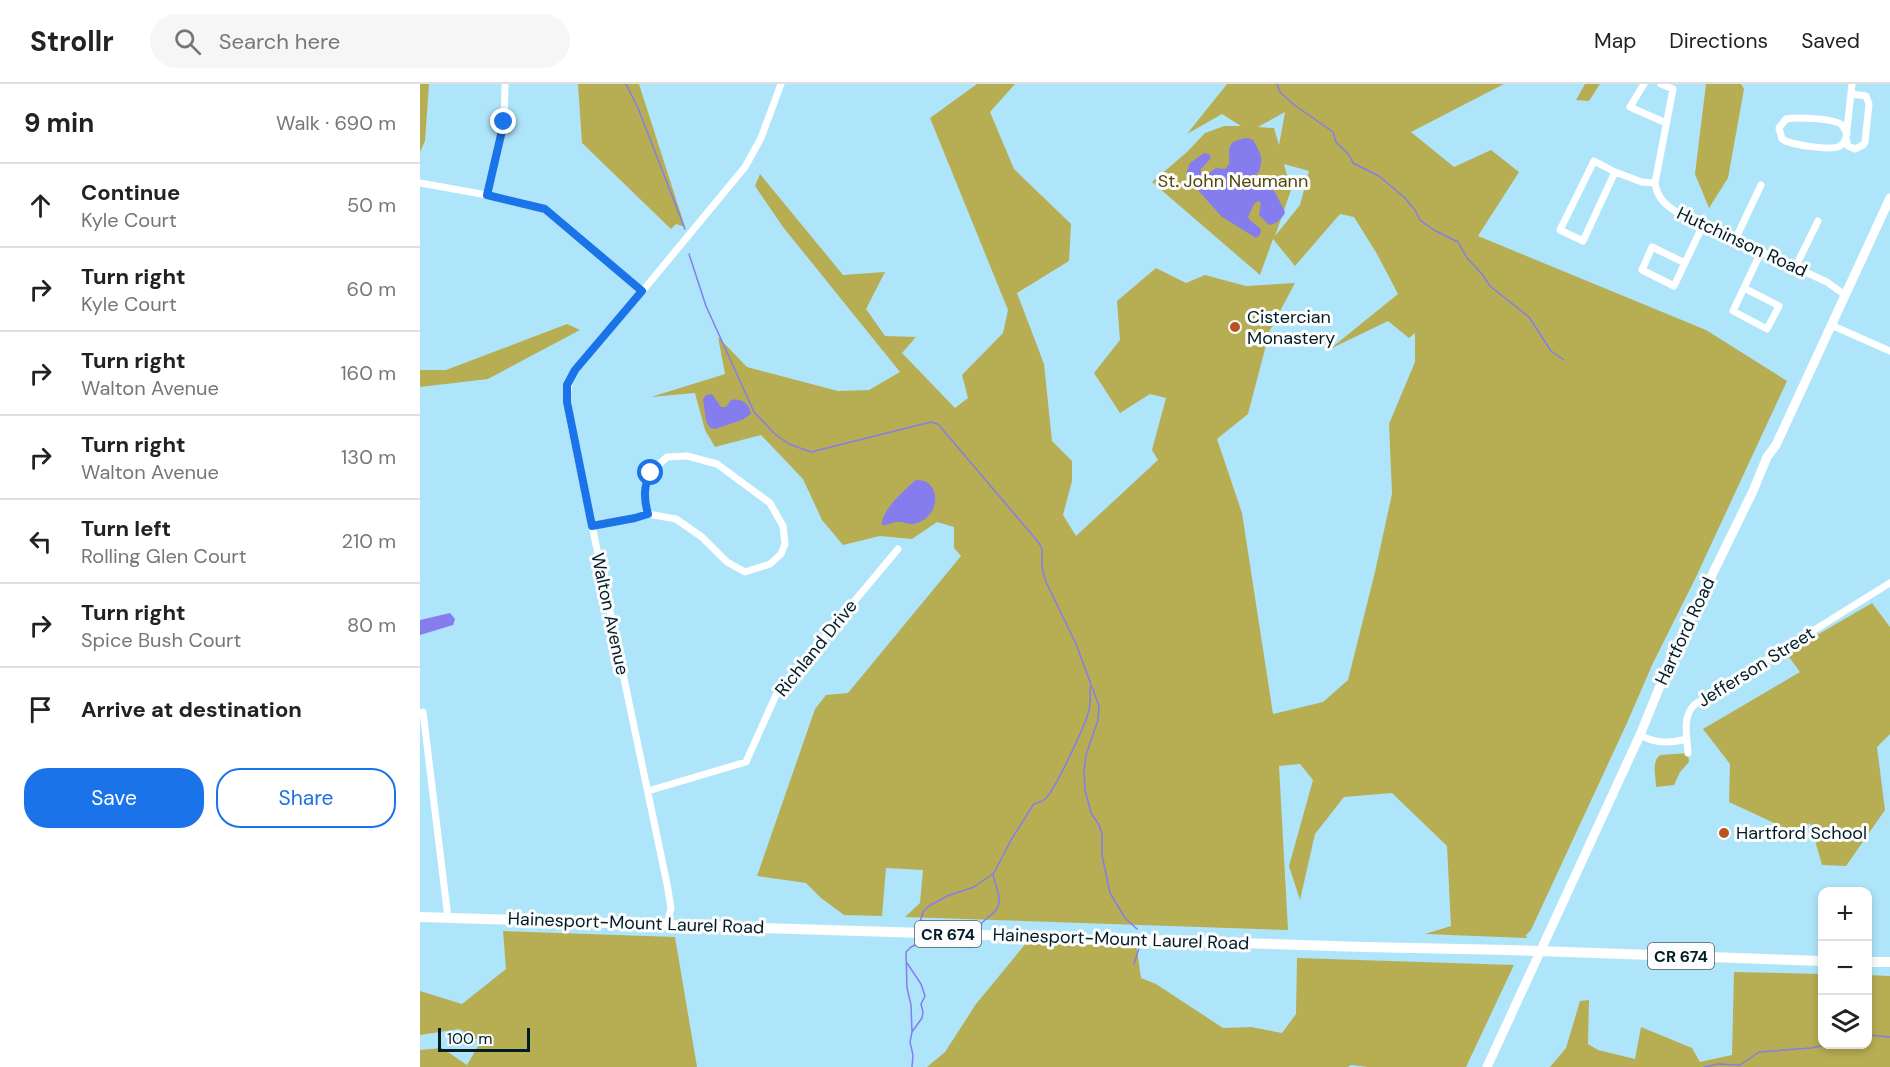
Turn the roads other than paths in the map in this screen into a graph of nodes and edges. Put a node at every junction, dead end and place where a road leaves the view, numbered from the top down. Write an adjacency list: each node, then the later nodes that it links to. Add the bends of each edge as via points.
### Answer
1 (781, 84): 22 (street, Walton Avenue, via 748,163)
2 (1644, 84): 7 (street, via 1630,107)
3 (1661, 84): 7 (street, via 1673,89)
4 (1852, 84): 6 (street)
5 (505, 86): 13 (street, via 504,122)
6 (1851, 94): 8 (street); 8 (street, via 1863,94 1868,100 1866,137 1863,145 1855,149 1848,146)
7 (1666, 123): 11 (street)
8 (1847, 136): 8 (street, via 1842,145 1832,148 1793,144 1782,139 1779,128 1786,119 1816,119 1839,123)
9 (1615, 172): 9 (street, via 1594,161 1560,230 1583,241); 11 (street)
10 (420, 183): 13 (street)
11 (1655, 183): 16 (street, Hutchinson Road, via 1666,205)
12 (1761, 185): 17 (street)
13 (487, 195): 22 (street, via 545,209)
14 (1890, 198): 23 (street, Hartford Road)
15 (1818, 221): 20 (street)
16 (1703, 225): 17 (street, Hutchinson Road); 19 (street)
17 (1735, 240): 18 (street, Hutchinson Road)
18 (1761, 252): 20 (street, Hutchinson Road); 21 (street)
19 (1685, 263): 19 (street, via 1674,285 1642,270 1652,247)
20 (1795, 268): 23 (street, Hutchinson Road)
21 (1744, 288): 21 (street, via 1733,311 1767,329 1779,306)
22 (642, 291): 27 (street, Walton Avenue, via 575,370 567,385 568,410)
23 (1845, 295): 24 (street, Hartford Road)
24 (1831, 325): 25 (street); 31 (street, Hartford Road)
25 (1890, 351)
26 (648, 514): 26 (street, via 676,519 727,562 745,572 770,564 785,544 783,526 770,503 717,464 687,456 667,457 651,473 644,494); 27 (street)
27 (592, 526): 34 (street, Walton Avenue)
28 (898, 549): 34 (street, Richland Drive, via 776,695 746,762)
29 (1890, 583): 32 (street, Jefferson Street, via 1699,701 1686,716)
30 (423, 712): 36 (street)
31 (1640, 735): 32 (street, via 1662,742); 38 (street, Hartford Road)
32 (1687, 739): 33 (street, Jefferson Street)
33 (1688, 753)
34 (648, 791): 37 (street, Walton Avenue, via 671,903)
35 (420, 917): 36 (main road, Hainesport-Mount Laurel Road / CR 674)
36 (448, 918): 37 (main road, Hainesport-Mount Laurel Road / CR 674)
37 (667, 924): 38 (main road, Hainesport-Mount Laurel Road / CR 674, via 1073,940)
38 (1539, 951): 39 (main road, Hainesport-Mount Laurel Road / CR 674); 42 (street, Hartford Road)
39 (1818, 961)
40 (1872, 962): 41 (main road)
41 (1890, 962)
42 (1487, 1067)

